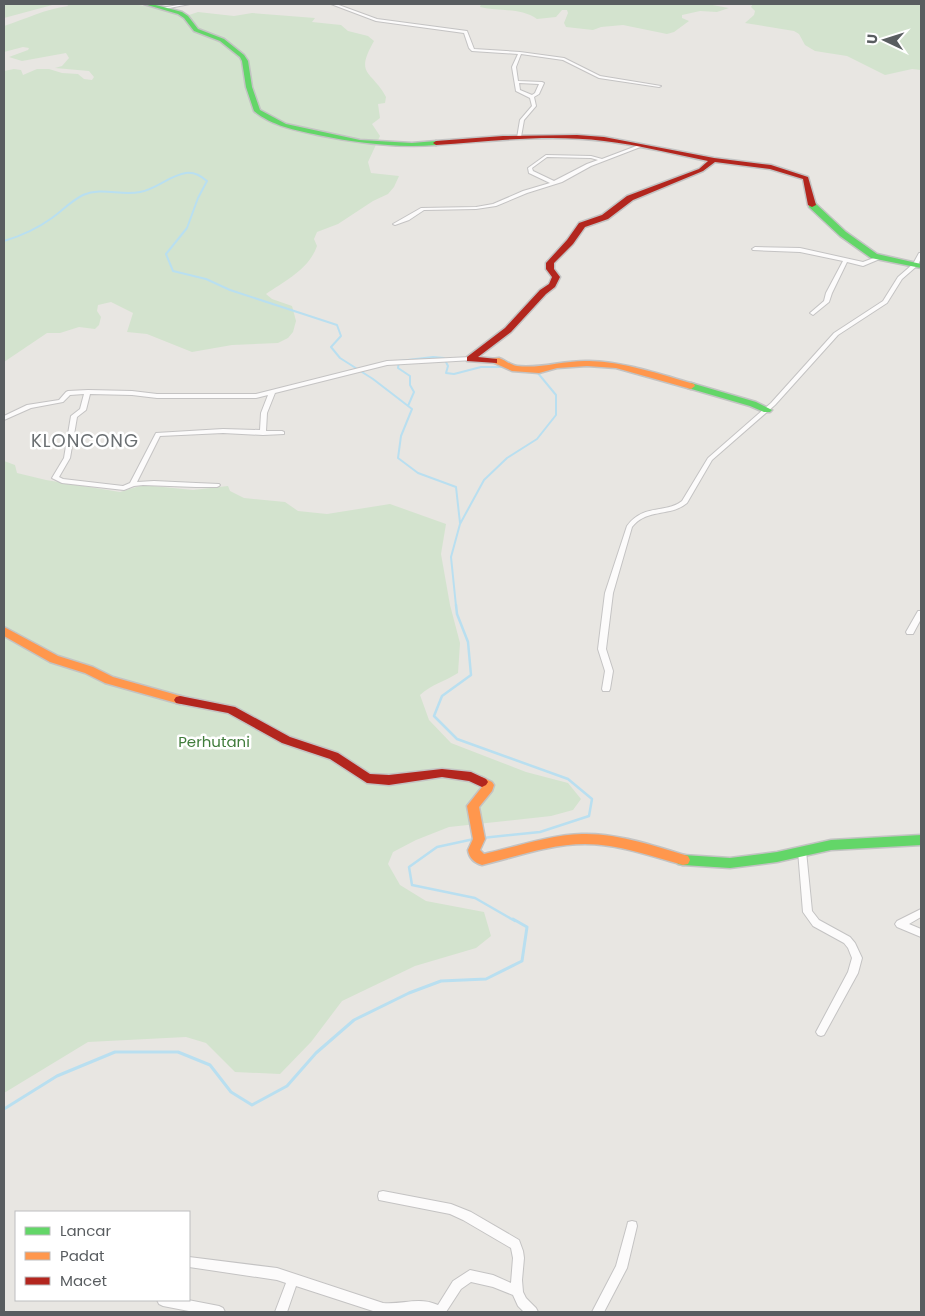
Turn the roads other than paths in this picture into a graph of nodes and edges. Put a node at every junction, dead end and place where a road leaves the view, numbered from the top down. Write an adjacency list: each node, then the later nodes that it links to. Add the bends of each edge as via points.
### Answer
1 (147, 4): 4 (street)
2 (188, 4): 4 (street)
3 (332, 4): 5 (street, via 376,20 466,32 473,50)
4 (164, 8): 9 (street, via 184,15 196,30 222,40 242,56 257,111 284,126 355,141 402,145)
5 (520, 53): 6 (street, via 514,67); 7 (street, via 564,59 600,77)
6 (518, 82): 8 (street, via 519,92); 8 (street, via 542,82 538,94)
7 (659, 86)
8 (532, 97): 9 (street, via 534,108)
9 (511, 138): 10 (street, via 592,138)
10 (641, 146): 11 (street); 12 (street)
11 (603, 160): 13 (street); 13 (street, via 546,156 530,168 531,172)
12 (714, 160): 17 (street, via 771,167 806,178 811,204 857,245); 21 (street, via 701,170 630,198 605,217 582,225 550,263 556,277 552,285 508,330)
13 (554, 183): 14 (street, via 489,206 420,210)
14 (394, 224)
15 (755, 249): 18 (street, via 800,250)
16 (921, 254): 19 (street)
17 (879, 258): 18 (street, via 866,264); 19 (street)
18 (846, 260): 20 (street, via 826,302)
19 (918, 266): 24 (street, via 900,278 885,302 836,334)
20 (813, 313)
21 (470, 359): 23 (street, via 405,361 358,369); 24 (street, via 499,361 512,368 540,370 587,362 617,365)
22 (88, 392): 23 (street, via 250,397); 25 (street, via 68,393 61,401 29,406); 28 (street, via 82,410 74,416 68,455 55,478 124,488)
23 (272, 392): 26 (street, via 264,413)
24 (767, 410): 33 (street, via 706,464 683,504 640,517 631,524 608,593 602,649 609,671)
25 (4, 418)
26 (263, 433): 27 (street); 28 (street, via 158,434)
27 (282, 433)
28 (133, 484): 29 (street)
29 (217, 484)
30 (921, 612): 32 (street)
31 (4, 631): 35 (street, via 54,659 109,680 179,700 231,710 286,740 334,756 367,778 389,780 442,773 481,780 488,788 473,806 479,839 474,850 482,860 582,839 612,842 663,856 704,862 751,861)
32 (910, 632)
33 (606, 689)
34 (921, 840): 35 (street, via 830,845)
35 (802, 851): 38 (street, via 808,912 816,923 847,940 857,958 854,973)
36 (921, 913): 37 (street, via 900,924)
37 (921, 933)
38 (821, 1032)
39 (383, 1196): 43 (street, via 451,1209 515,1244 519,1260)
40 (632, 1226): 49 (street, via 621,1268)
41 (190, 1262): 42 (street, via 262,1271)
42 (293, 1279): 46 (street); 47 (street, via 383,1309 399,1310 421,1305)
43 (517, 1291): 47 (street, via 470,1276 457,1285); 48 (street)
44 (168, 1301): 45 (street)
45 (219, 1312)
46 (281, 1312)
47 (439, 1312)
48 (532, 1312)
49 (598, 1312)

